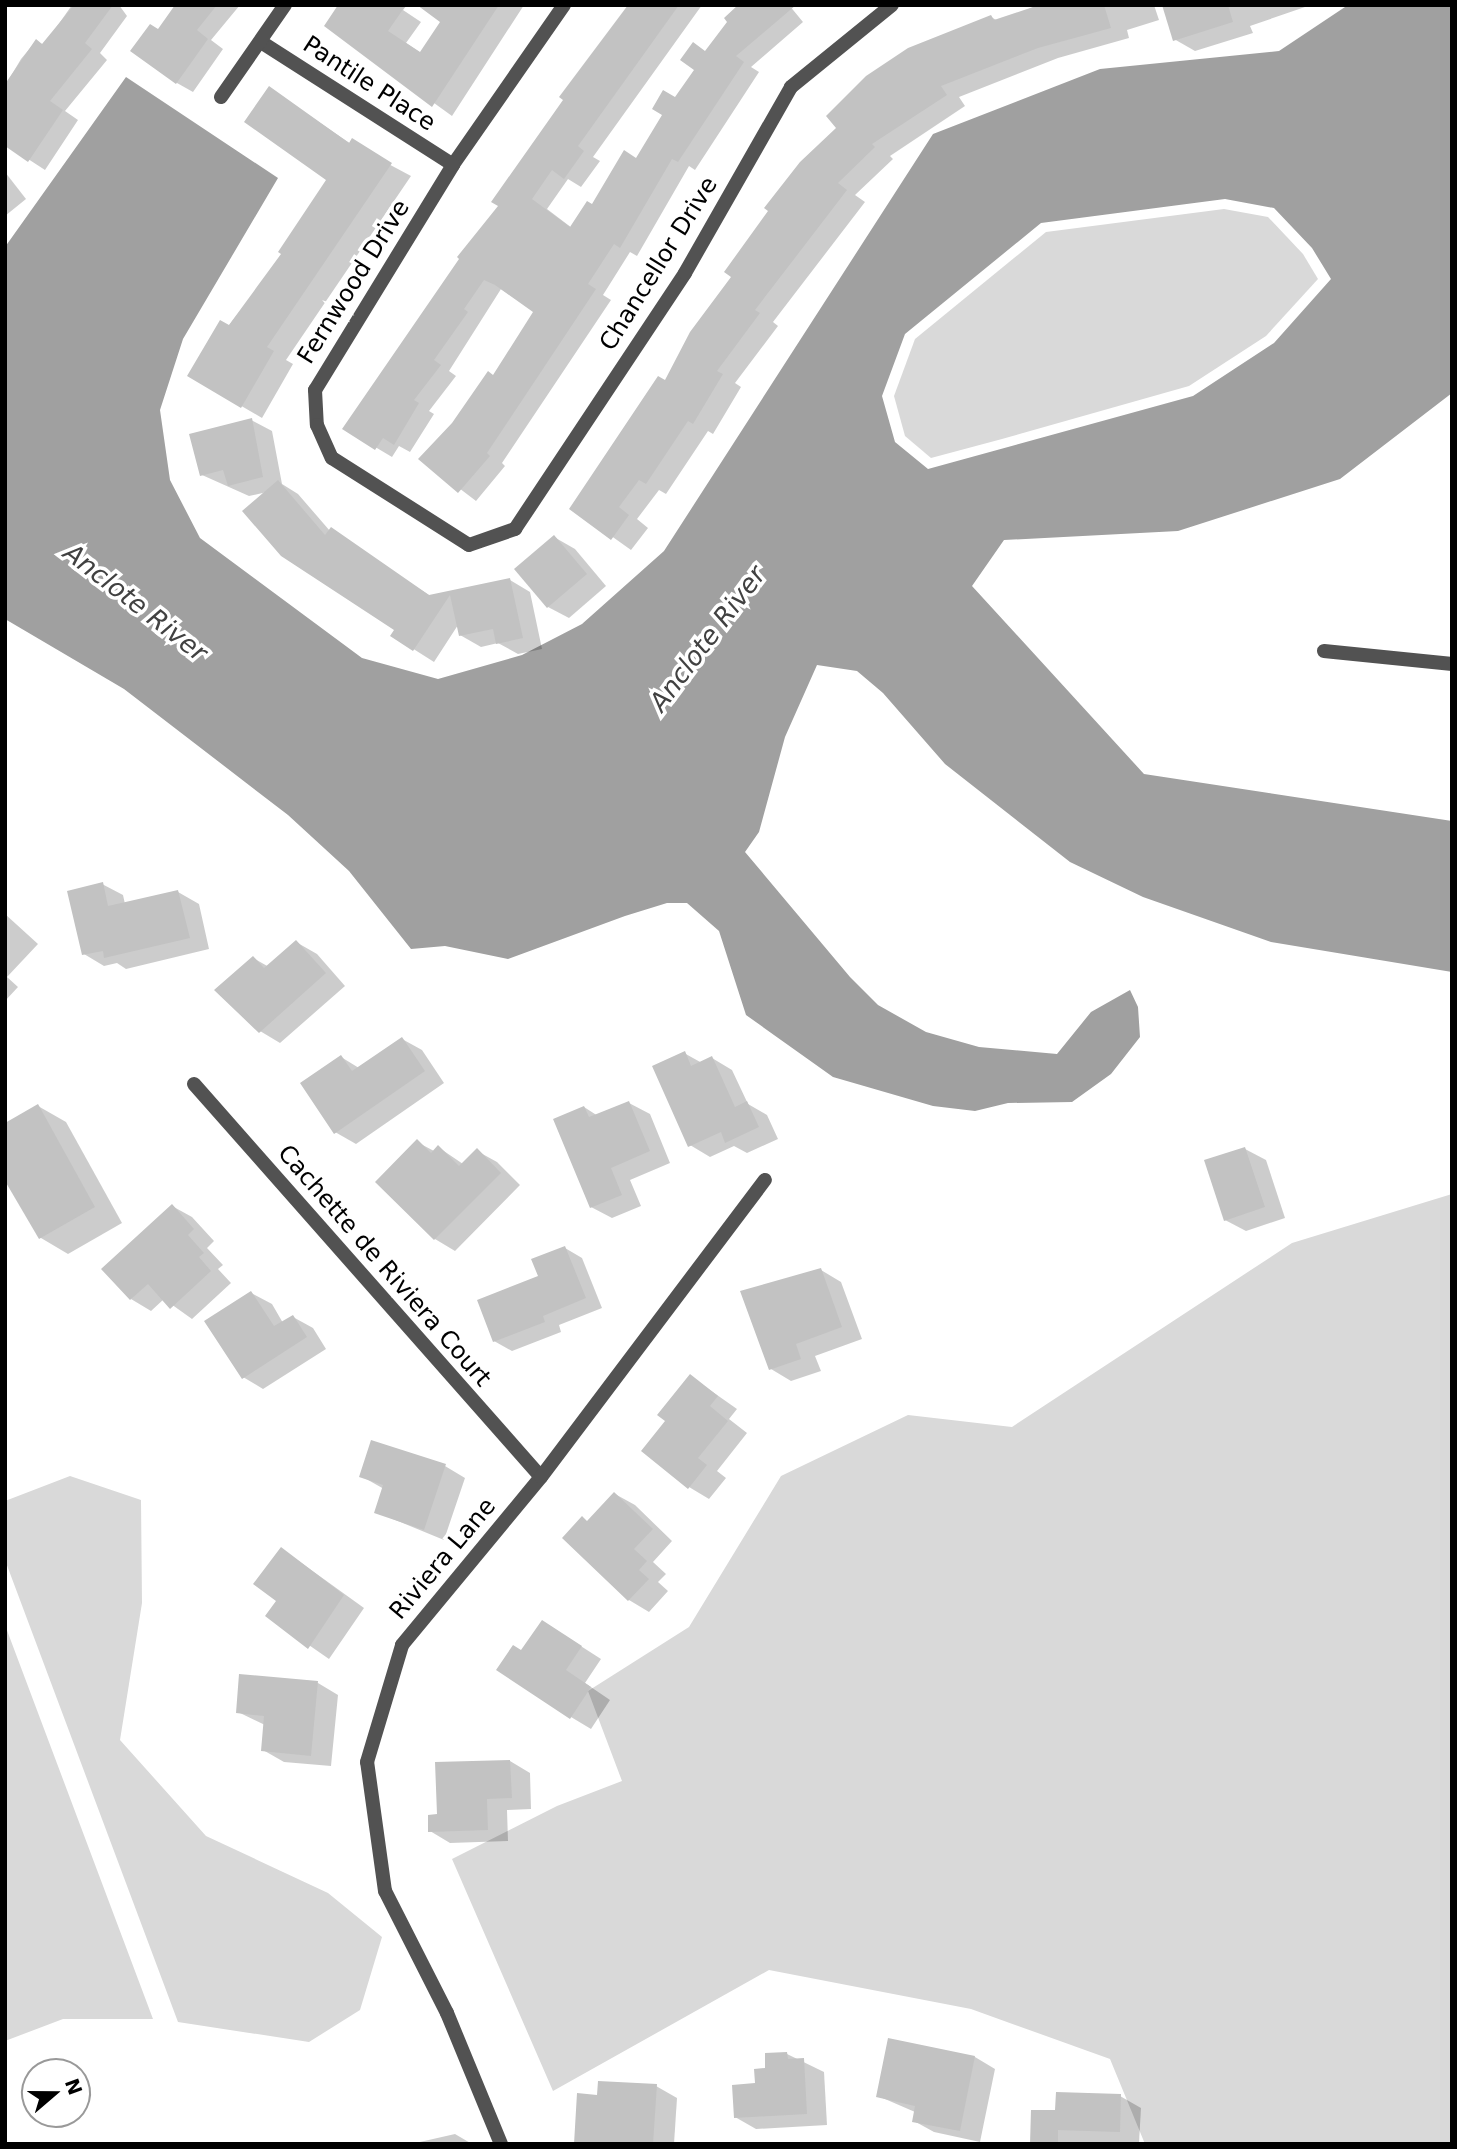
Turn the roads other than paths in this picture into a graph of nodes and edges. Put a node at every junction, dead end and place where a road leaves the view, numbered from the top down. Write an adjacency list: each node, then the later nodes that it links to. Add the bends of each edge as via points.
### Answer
1 (285, 5): 4 (street)
2 (564, 5): 6 (street, Fernwood Drive)
3 (892, 5): 7 (street, Chancellor Drive, via 791,87 685,273 515,529)
4 (261, 42): 5 (street); 6 (street, Pantile Place)
5 (221, 97)
6 (453, 165): 7 (street, Fernwood Drive, via 315,390 317,425 332,458)
7 (469, 545)
8 (1324, 651): 9 (street)
9 (1452, 664)
10 (194, 1084): 12 (street, Cachette de Riviera Court)
11 (765, 1180): 12 (street, Riviera Lane)
12 (541, 1477): 13 (street, Riviera Lane, via 402,1645 367,1762 385,1891 447,2013)
13 (501, 2144)

